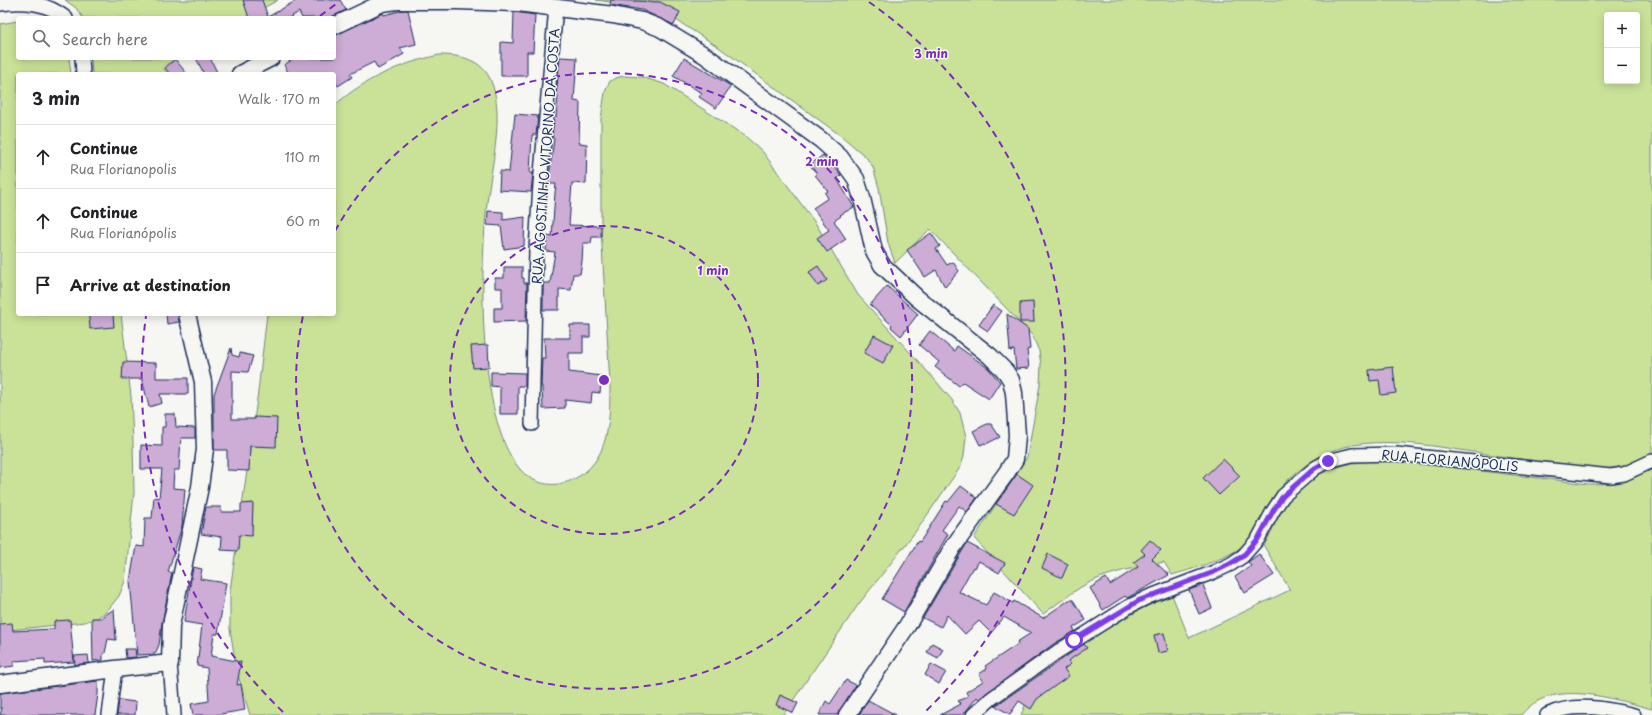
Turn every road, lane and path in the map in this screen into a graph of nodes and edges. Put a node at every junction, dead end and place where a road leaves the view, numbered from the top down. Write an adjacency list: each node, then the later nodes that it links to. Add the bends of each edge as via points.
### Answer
1 (0, 4): 3 (street, via 33,3)
2 (556, 8): 4 (street, via 518,3 397,1 376,5); 10 (street, RUA AGOSTINHO VITORINO DA COSTA, via 536,250); 17 (street, via 629,18 660,28 706,56 832,149 856,179 874,251 882,265 917,298 998,363 1011,380 1017,435 1015,459 953,547 907,626)
3 (63, 16)
4 (336, 25)
5 (82, 60): 7 (street)
6 (267, 60): 8 (street)
7 (83, 72)
8 (244, 72)
9 (187, 316): 12 (street, via 203,382 205,449 200,487 171,625)
10 (532, 424)
11 (1652, 461): 18 (street, RUA FLORIANÓPOLIS, via 1624,474 1611,476 1396,454 1368,454 1328,461 1315,468 1291,489 1278,503 1258,539 1248,551 1230,564 1140,600 1083,634 992,698)
12 (170, 663): 13 (street); 16 (street)
13 (114, 669): 14 (street); 15 (street)
14 (0, 684)
15 (109, 715)
16 (174, 715)
17 (847, 715)
18 (973, 715)
19 (1547, 715): 20 (street, via 1577,708 1601,708)
20 (1634, 715)

